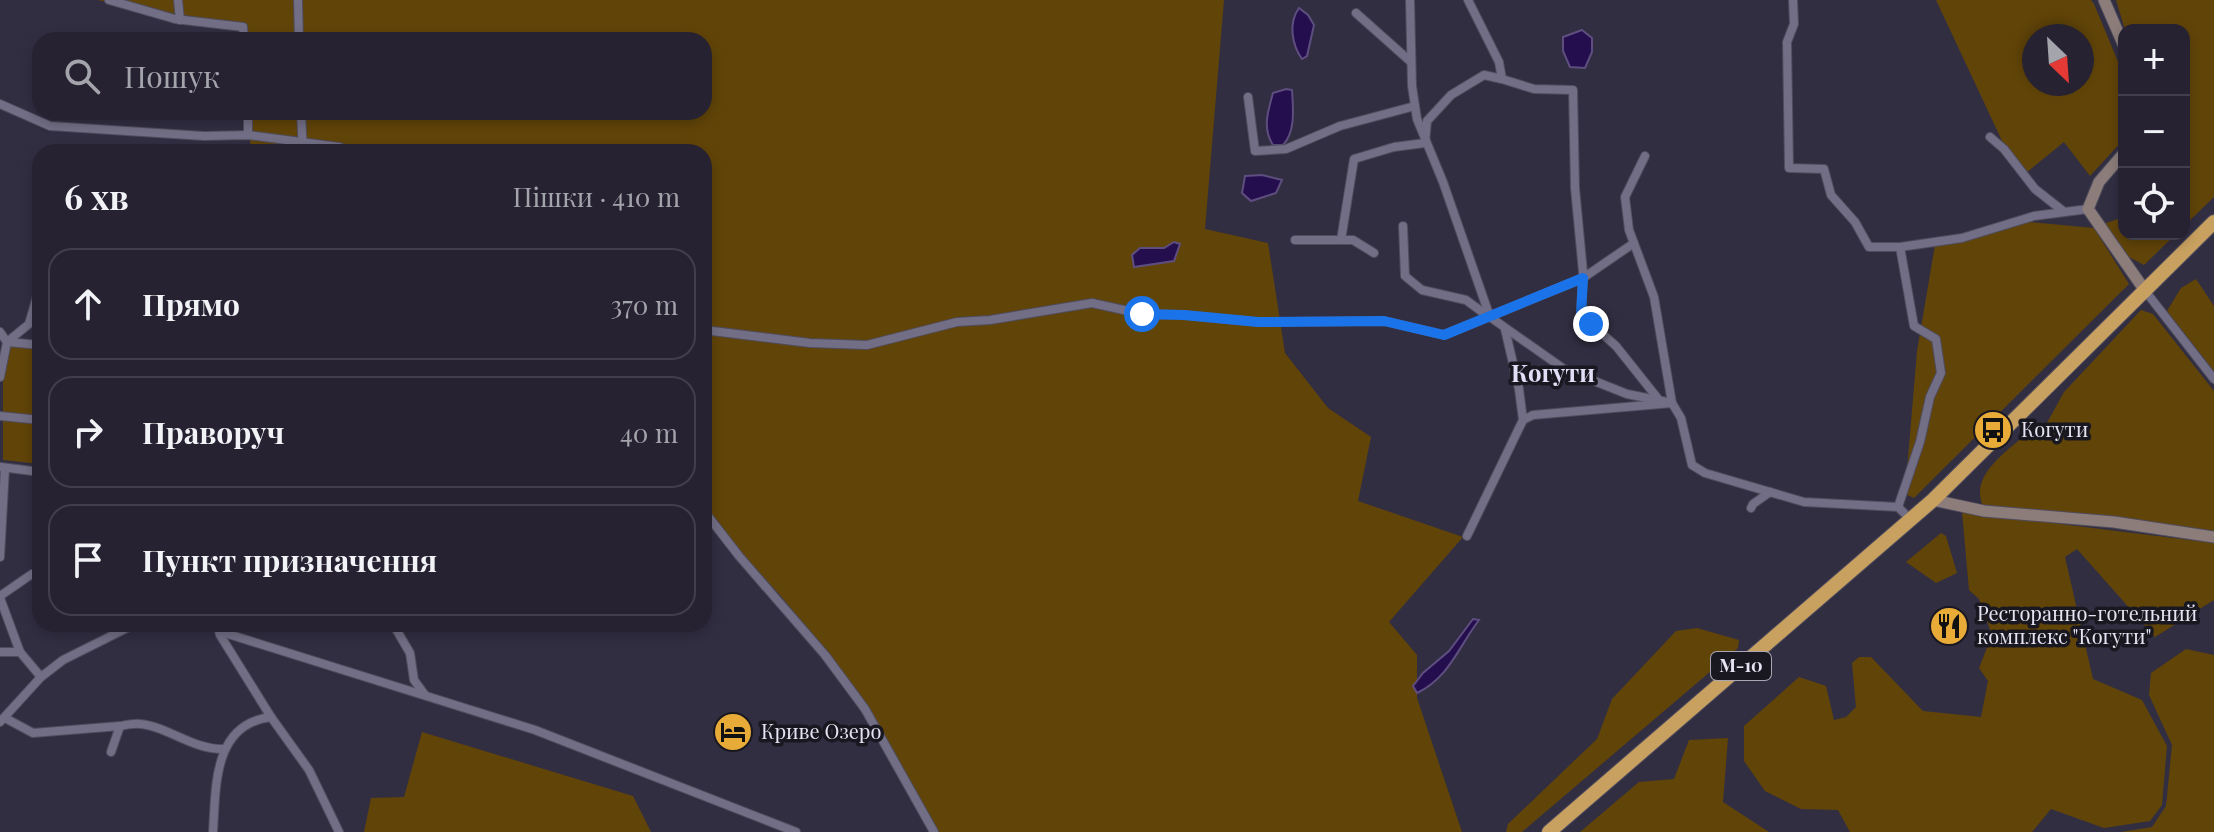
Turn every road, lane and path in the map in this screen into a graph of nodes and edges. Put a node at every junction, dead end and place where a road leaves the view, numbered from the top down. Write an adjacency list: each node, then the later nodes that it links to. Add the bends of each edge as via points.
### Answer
1 (109, 0): 9 (street)
2 (178, 0): 9 (street)
3 (298, 0): 11 (street)
4 (1410, 0): 13 (street)
5 (1468, 0): 14 (street)
6 (1793, 0): 36 (street, via 1794,24 1787,42 1789,168 1824,169 1831,195 1869,247)
7 (2104, 0): 12 (street)
8 (1356, 13): 13 (street)
9 (180, 20): 10 (street, via 243,27)
10 (243, 32)
11 (299, 32)
12 (2118, 32)
13 (1411, 62): 17 (street)
14 (1502, 79): 24 (street, via 1484,75 1451,95 1427,121); 38 (street, via 1534,89 1573,90)
15 (1248, 97): 17 (street, via 1255,151 1286,149 1340,126)
16 (0, 104): 18 (street)
17 (1415, 106): 24 (street)
18 (32, 118)
19 (36, 120): 22 (street, via 50,126)
20 (248, 120): 22 (street)
21 (301, 120): 26 (street)
22 (248, 135): 25 (street)
23 (1990, 137): 30 (street, via 2035,189)
24 (1425, 143): 34 (street, via 1354,159); 41 (street)
25 (288, 144)
26 (302, 144)
27 (1645, 156): 35 (street, via 1625,197)
28 (2118, 160): 29 (street, via 2099,182)
29 (2088, 209): 30 (street); 39 (street)
30 (2063, 211): 36 (street, via 1962,238)
31 (2214, 222): 39 (highway, М-10)
32 (1403, 226): 41 (street, via 1405,276 1422,290 1466,300)
33 (1295, 240): 34 (street)
34 (1341, 240): 37 (street, via 1353,240)
35 (1634, 243): 38 (street); 50 (street, via 1654,297)
36 (1900, 247): 58 (street, via 1914,326 1936,339 1941,373)
37 (1374, 253)
38 (1583, 278): 41 (street); 49 (street, via 1581,315 1616,346)
39 (2146, 292): 48 (street); 57 (highway, М-10)
40 (32, 314): 45 (street, via 29,324)
41 (1490, 317): 42 (street); 43 (street, via 1444,335 1384,321 1258,322 1142,314 1092,303 957,322 867,345)
42 (1505, 329): 49 (street, via 1564,369 1627,394); 53 (street)
43 (712, 331)
44 (0, 332): 45 (street)
45 (7, 342): 46 (street); 47 (street)
46 (32, 344)
47 (0, 377)
48 (2214, 379)
49 (1659, 400): 50 (street)
50 (1672, 403): 53 (street); 56 (street, via 1692,465)
51 (0, 416): 52 (street)
52 (32, 419)
53 (1523, 420): 62 (street)
54 (3, 467): 55 (street); 64 (street)
55 (32, 471)
56 (1770, 492): 58 (street, via 1804,502); 59 (street)
57 (1933, 500): 60 (highway, М-10); 63 (street, via 1984,511)
58 (1898, 507): 60 (street)
59 (1751, 508)
60 (1911, 520): 84 (highway, М-10)
61 (712, 521): 83 (street, via 865,709)
62 (1467, 536)
63 (2214, 537)
64 (0, 557)
65 (32, 574): 66 (street)
66 (0, 597): 72 (street)
67 (119, 632): 73 (street)
68 (219, 632): 75 (street)
69 (226, 632): 74 (street)
70 (398, 632): 74 (street, via 410,653 414,680)
71 (0, 652): 72 (street)
72 (20, 652): 73 (street)
73 (41, 677): 76 (street)
74 (426, 695): 82 (street, via 536,726)
75 (271, 717): 78 (street, via 253,719 230,736); 81 (street, via 309,770)
76 (2, 720): 77 (street, via 33,733)
77 (120, 726): 78 (street, via 141,724); 79 (street)
78 (224, 749): 80 (street)
79 (111, 752)
80 (213, 832)
81 (339, 832)
82 (796, 832)
83 (934, 832)
84 (1549, 832)

